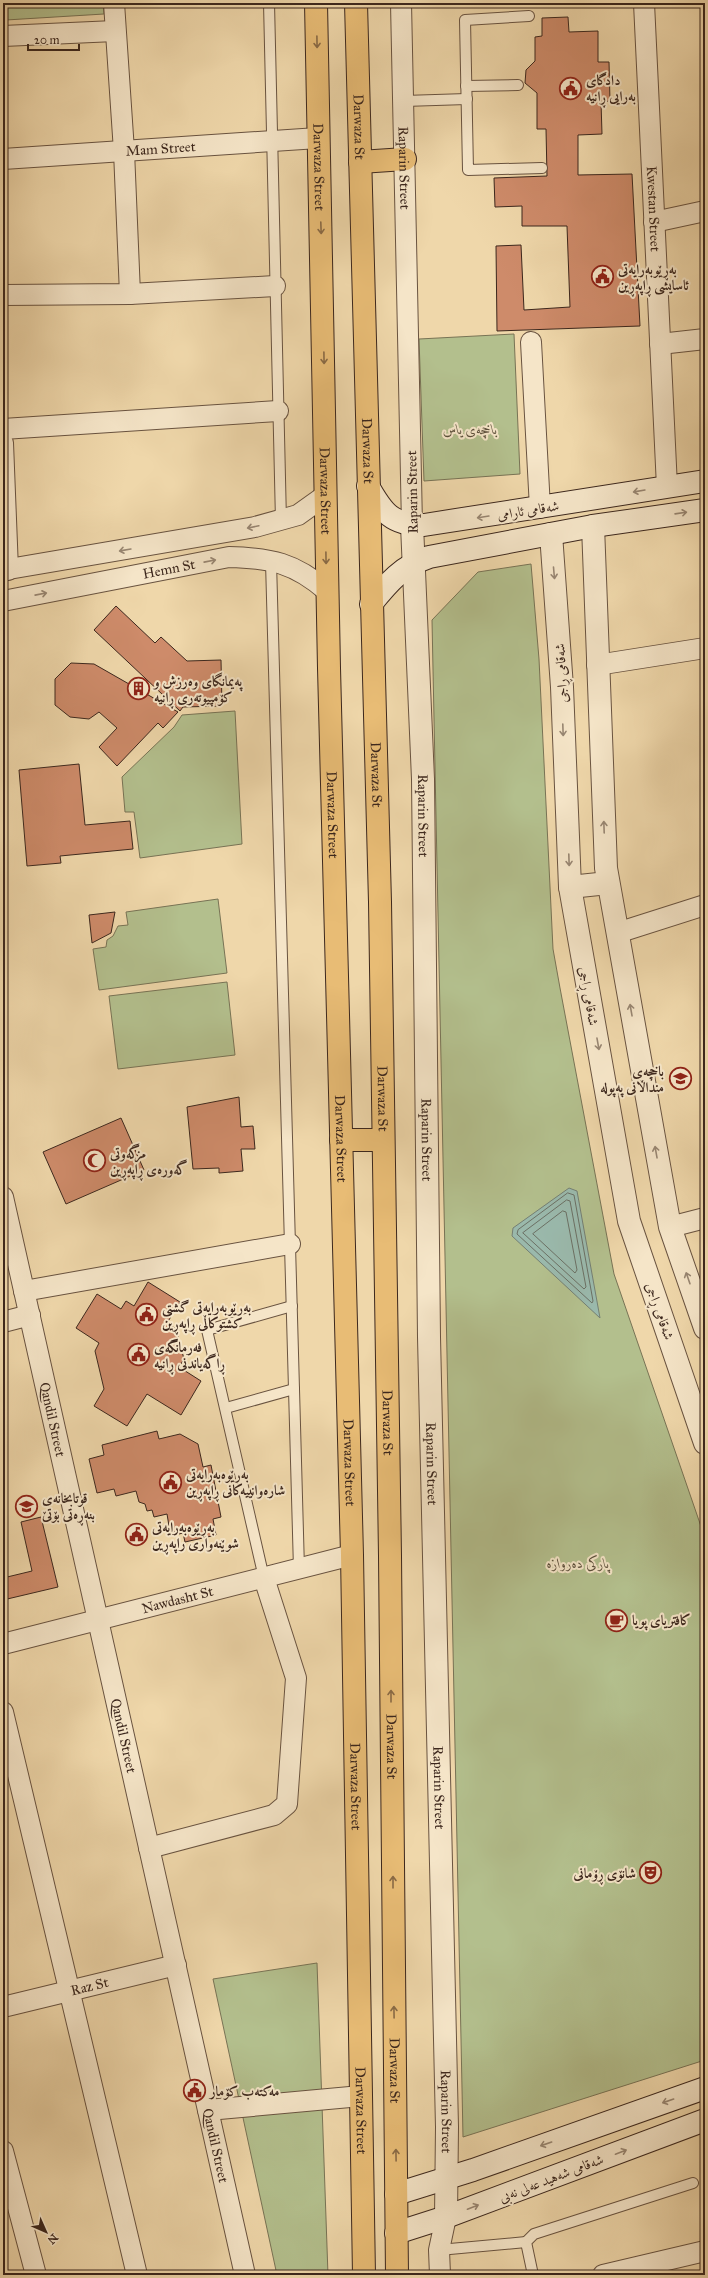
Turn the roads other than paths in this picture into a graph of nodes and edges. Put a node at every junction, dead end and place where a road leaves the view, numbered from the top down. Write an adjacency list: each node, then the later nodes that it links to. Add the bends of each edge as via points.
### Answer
1 (114, 3): 8 (street)
2 (269, 3): 15 (lane)
3 (316, 3): 14 (highway, Darwaza Street, one-way to 14)
4 (356, 3): 19 (highway, Darwaza St)
5 (401, 3): 13 (street, Raparin Street)
6 (644, 3): 22 (street, Kwestan Street)
7 (529, 16): 11 (lane, via 465,20)
8 (116, 31): 9 (street); 16 (street)
9 (3, 36)
10 (518, 85): 11 (lane)
11 (466, 86): 12 (lane)
12 (467, 99): 13 (lane); 20 (lane, via 468,170)
13 (404, 101): 18 (street, Raparin Street)
14 (318, 138): 15 (street, Mam Street); 35 (highway, Darwaza Street, one-way to 35)
15 (272, 141): 16 (street, Mam Street); 23 (lane)
16 (124, 151): 17 (street, Mam Street); 24 (street)
17 (3, 159)
18 (405, 159): 19 (highway); 40 (street, Raparin Street)
19 (360, 162): 33 (highway, Darwaza St)
20 (542, 168)
21 (705, 211): 22 (street)
22 (654, 222): 28 (street, Kwestan Street)
23 (276, 286): 24 (street); 29 (lane)
24 (130, 294): 25 (street)
25 (3, 295)
26 (705, 339): 28 (street)
27 (531, 342): 36 (street)
28 (660, 344): 34 (street, Kwestan Street)
29 (278, 411): 30 (street); 38 (lane)
30 (3, 429)
31 (3, 443): 46 (street)
32 (705, 481): 34 (street, شەقامی ئارامی)
33 (368, 486): 40 (street, شەقامی ئارامی, via 381,508 390,516); 49 (highway, Darwaza St)
34 (667, 487): 36 (street, شەقامی ئارامی, one-way to 36)
35 (326, 495): 38 (street, Hemn St, via 298,515); 47 (highway, Darwaza Street, one-way to 47)
36 (540, 508): 39 (street, شەقامی ئارامی, one-way to 39)
37 (705, 510): 41 (street, one-way to 37)
38 (280, 521): 46 (street, Hemn St, one-way to 46)
39 (449, 523): 40 (street, شەقامی ئارامی); 43 (street, via 442,538)
40 (412, 525): 45 (street, Raparin Street)
41 (593, 526): 42 (street); 51 (street)
42 (551, 534): 43 (street); 53 (street, شەقامی ڕاجی, one-way to 53, via 562,687)
43 (449, 552): 45 (street)
44 (271, 562): 47 (street, Hemn St, via 309,575); 48 (street, Hemn St, one-way to 44, via 229,557); 61 (lane)
45 (414, 562): 49 (street, via 396,574); 85 (street, Raparin Street, via 424,779 430,1345)
46 (5, 570)
47 (327, 591): 56 (highway, Darwaza Street)
48 (3, 602)
49 (371, 604): 57 (highway, Darwaza St, via 375,691)
50 (705, 648): 51 (street)
51 (598, 665): 52 (street, one-way to 51)
52 (608, 882): 53 (street); 55 (street)
53 (570, 887): 69 (street, شەقامی ڕاجی, one-way to 69, via 628,1221)
54 (705, 905): 55 (street)
55 (617, 933): 60 (street, one-way to 55)
56 (341, 1140): 57 (highway); 70 (highway, Darwaza Street)
57 (383, 1140): 87 (highway, Darwaza St, one-way to 57)
58 (3, 1197): 62 (street, Qandil Street)
59 (705, 1218): 60 (street)
60 (670, 1227): 66 (street, one-way to 60)
61 (290, 1244): 62 (street); 63 (lane)
62 (24, 1291): 64 (street, Qandil Street)
63 (292, 1306): 67 (lane); 68 (lane, via 207,1330)
64 (30, 1315): 65 (street); 73 (street, Qandil Street)
65 (3, 1322)
66 (705, 1328)
67 (294, 1389): 68 (lane); 71 (lane)
68 (226, 1408): 72 (lane)
69 (705, 1443)
70 (352, 1555): 71 (street, Nawdasht St); 81 (highway, Darwaza Street)
71 (300, 1569): 72 (street, Nawdasht St)
72 (264, 1578): 73 (street, Nawdasht St); 76 (street, via 296,1678 287,1804 274,1815)
73 (98, 1620): 74 (street, Nawdasht St); 76 (street, Qandil Street)
74 (3, 1644)
75 (3, 1712): 78 (street)
76 (149, 1848): 77 (street, Qandil Street)
77 (176, 1965): 78 (street, Raz St); 82 (street, Qandil Street)
78 (68, 1991): 79 (street, Raz St); 94 (street)
79 (3, 2007)
80 (705, 2088): 85 (street, one-way to 85)
81 (361, 2096): 82 (street); 96 (highway, Darwaza Street)
82 (208, 2110): 95 (street, Qandil Street)
83 (705, 2120): 88 (street, شەقامی شەهید عەلی نەبی, one-way to 83)
84 (3, 2151): 93 (street)
85 (447, 2179): 87 (street); 88 (street, Raparin Street)
86 (693, 2184): 90 (lane, via 534,2234)
87 (396, 2194): 89 (highway, Darwaza St)
88 (446, 2217): 89 (street, شەقامی شەهید عەلی نەبی); 91 (street, Raparin Street)
89 (396, 2233): 97 (highway, Darwaza St)
90 (526, 2242): 91 (lane); 99 (lane)
91 (439, 2250): 98 (street, Raparin Street)
92 (705, 2251): 100 (street)
93 (36, 2275)
94 (137, 2275)
95 (245, 2275)
96 (364, 2275)
97 (397, 2275)
98 (440, 2275)
99 (533, 2275)
100 (603, 2275)

